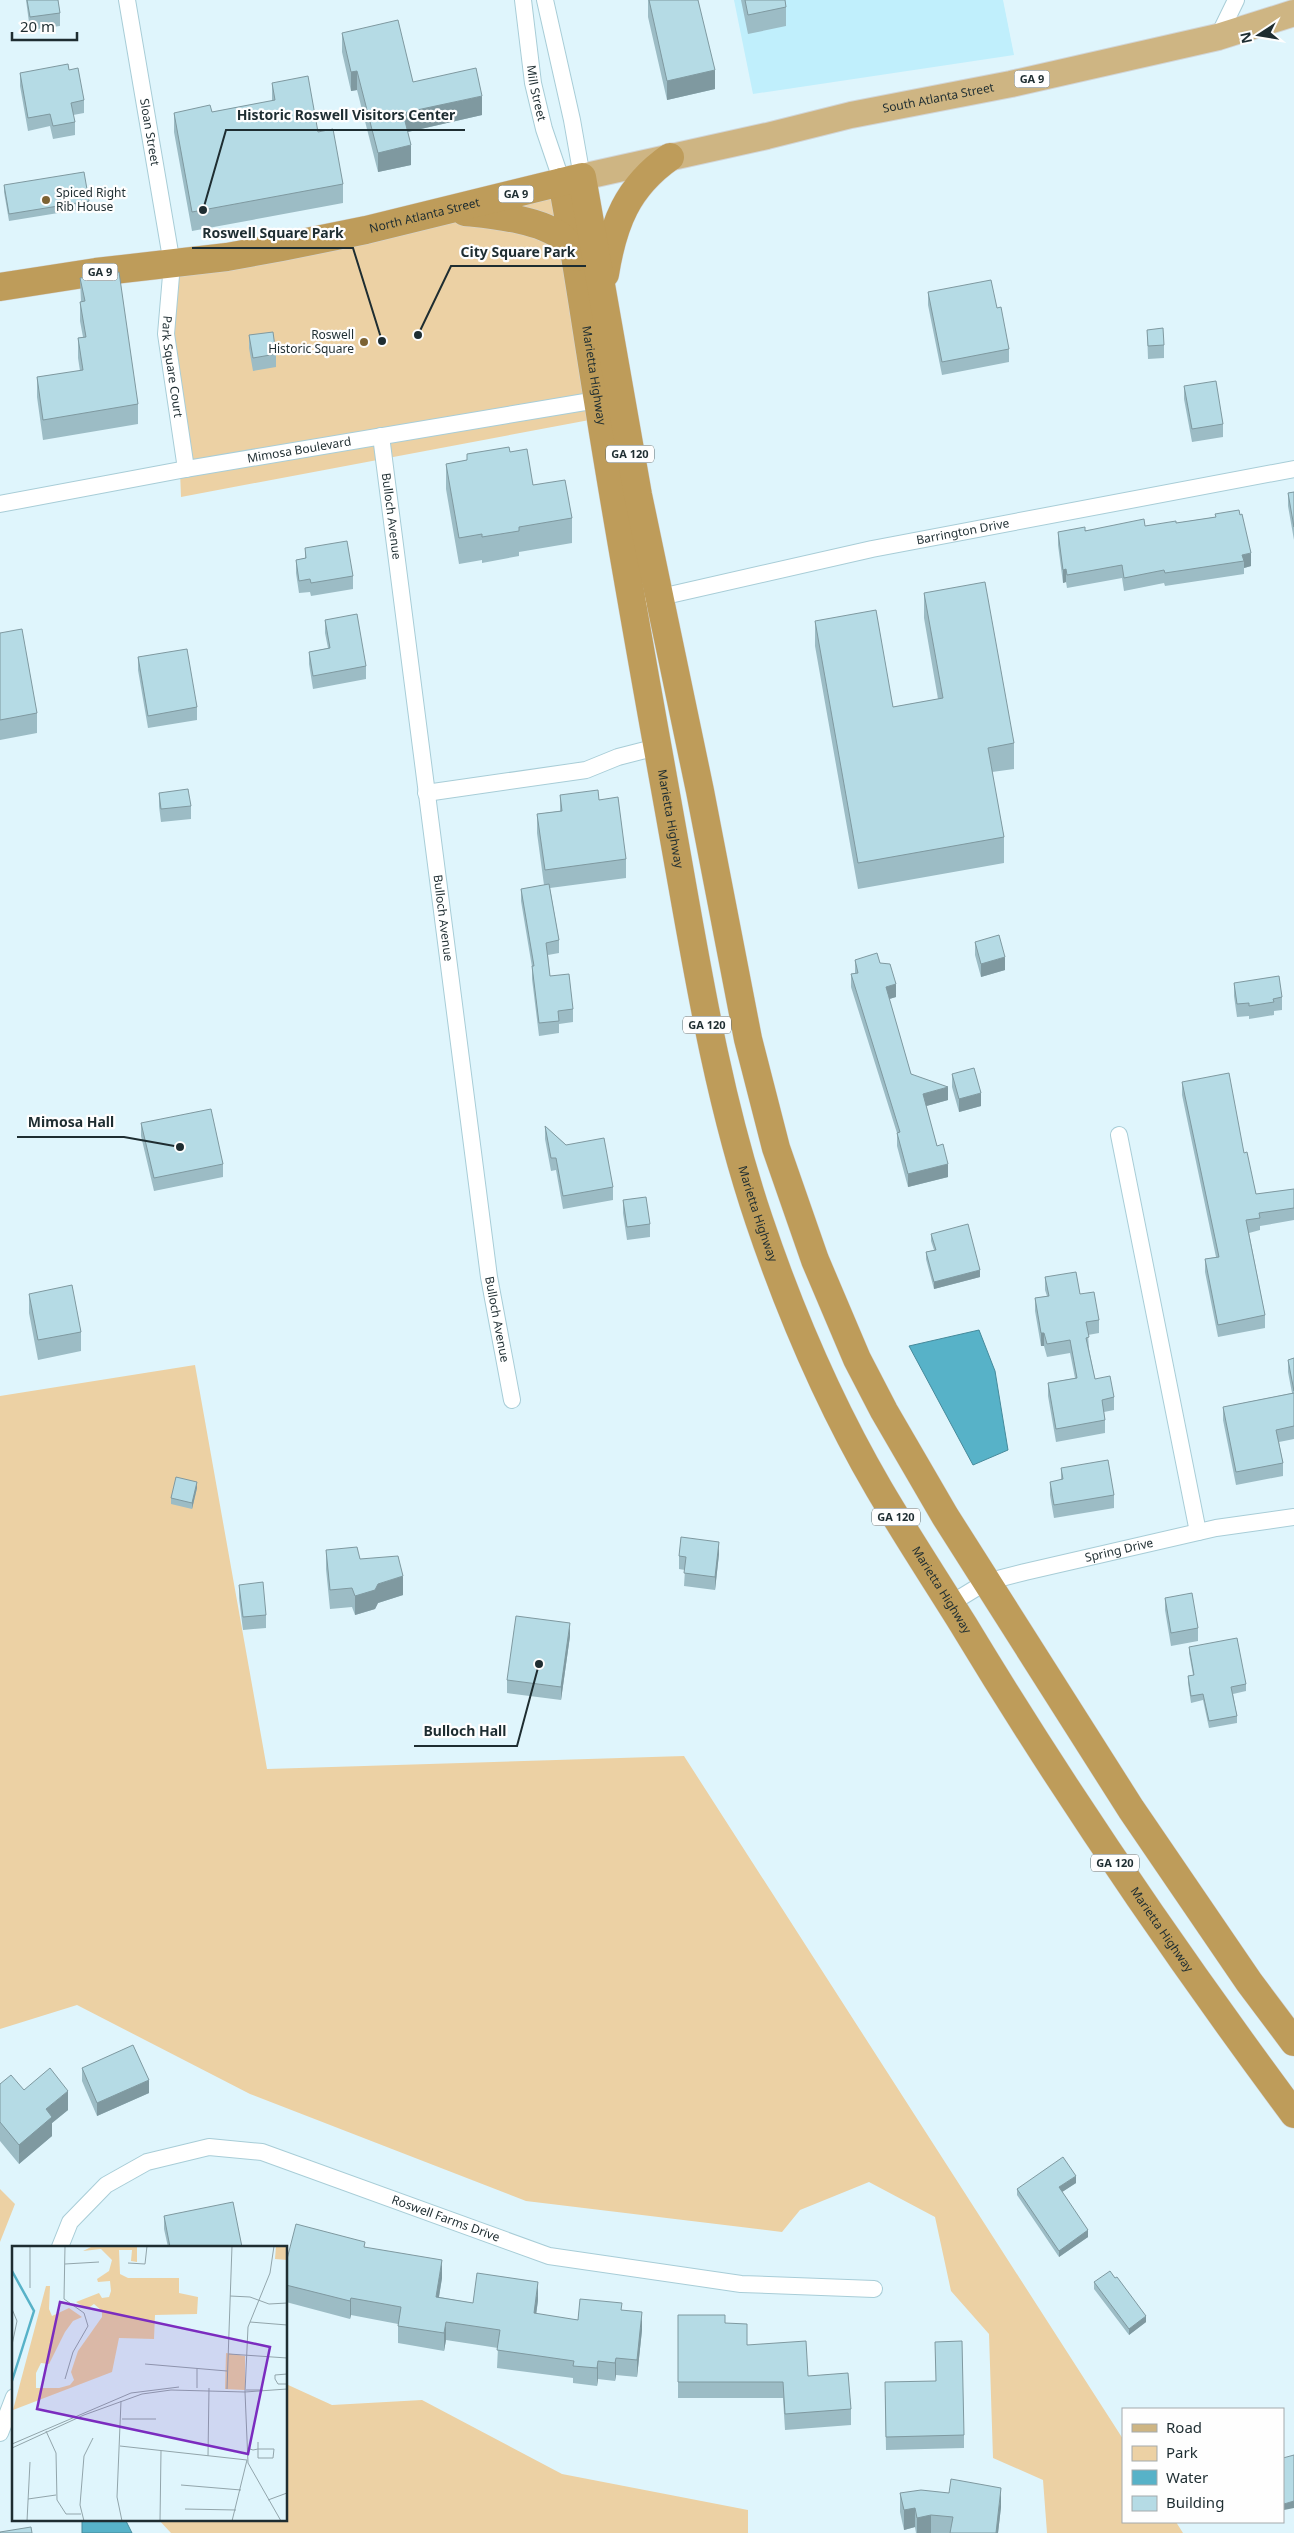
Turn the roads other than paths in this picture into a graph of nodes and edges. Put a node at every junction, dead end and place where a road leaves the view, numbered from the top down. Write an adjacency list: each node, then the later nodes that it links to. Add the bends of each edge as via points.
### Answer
1 (127, 0): 11 (street, Sloan Street)
2 (523, 0): 8 (street, Mill Street, via 544,129)
3 (545, 0): 8 (street, via 572,120)
4 (1236, 0): 6 (street)
5 (1294, 13): 6 (main road, South Atlanta Street / GA 9)
6 (1218, 37): 7 (main road, South Atlanta Street / GA 9)
7 (670, 157): 8 (main road, South Atlanta Street / GA 9); 13 (highway, via 652,170 632,192 612,234 604,282)
8 (572, 180): 9 (highway, North Atlanta Street / GA 9); 10 (highway, Marietta Highway); 13 (highway, Marietta Highway / GA 120)
9 (450, 210): 10 (highway, via 499,216 554,232 564,239); 11 (highway, North Atlanta Street / GA 9, via 282,247)
10 (577, 257): 14 (highway, Marietta Highway / GA 120)
11 (172, 264): 12 (highway, North Atlanta Street / GA 9, via 96,272); 16 (street, Park Square Court, via 166,334)
12 (0, 288)
13 (604, 311): 19 (highway, Marietta Highway / GA 120)
14 (597, 400): 15 (street, Mimosa Boulevard); 20 (highway, Marietta Highway / GA 120)
15 (381, 436): 16 (street, Mimosa Boulevard); 22 (street, Bulloch Avenue)
16 (186, 469): 18 (street, Mimosa Boulevard)
17 (1294, 469): 19 (street, Barrington Drive, via 872,549)
18 (0, 504)
19 (659, 597): 20 (street, Barrington Drive); 27 (highway, Marietta Highway / GA 120, via 748,1039 787,1183 857,1359 916,1468)
20 (632, 604): 21 (highway, Marietta Highway / GA 120)
21 (657, 747): 22 (street, via 618,756 586,770); 28 (highway, Marietta Highway / GA 120, via 713,1053 725,1108 759,1222 791,1306 846,1428 877,1486)
22 (426, 793): 24 (street, Bulloch Avenue, via 489,1277)
23 (1119, 1135): 26 (street)
24 (512, 1400)
25 (1294, 1517): 26 (street, Spring Drive)
26 (1198, 1532): 27 (street, Spring Drive)
27 (986, 1582): 28 (street, Spring Drive); 29 (highway, Marietta Highway / GA 120, via 1191,1898)
28 (950, 1604): 30 (highway, Marietta Highway / GA 120, via 1148,1912)
29 (1294, 2042)
30 (1294, 2114)
31 (60, 2246): 32 (street, Roswell Farms Drive, via 70,2222 106,2185 147,2162 209,2147 262,2152 549,2256 741,2284)
32 (874, 2289)
33 (12, 2401): 34 (street)
34 (0, 2433)

